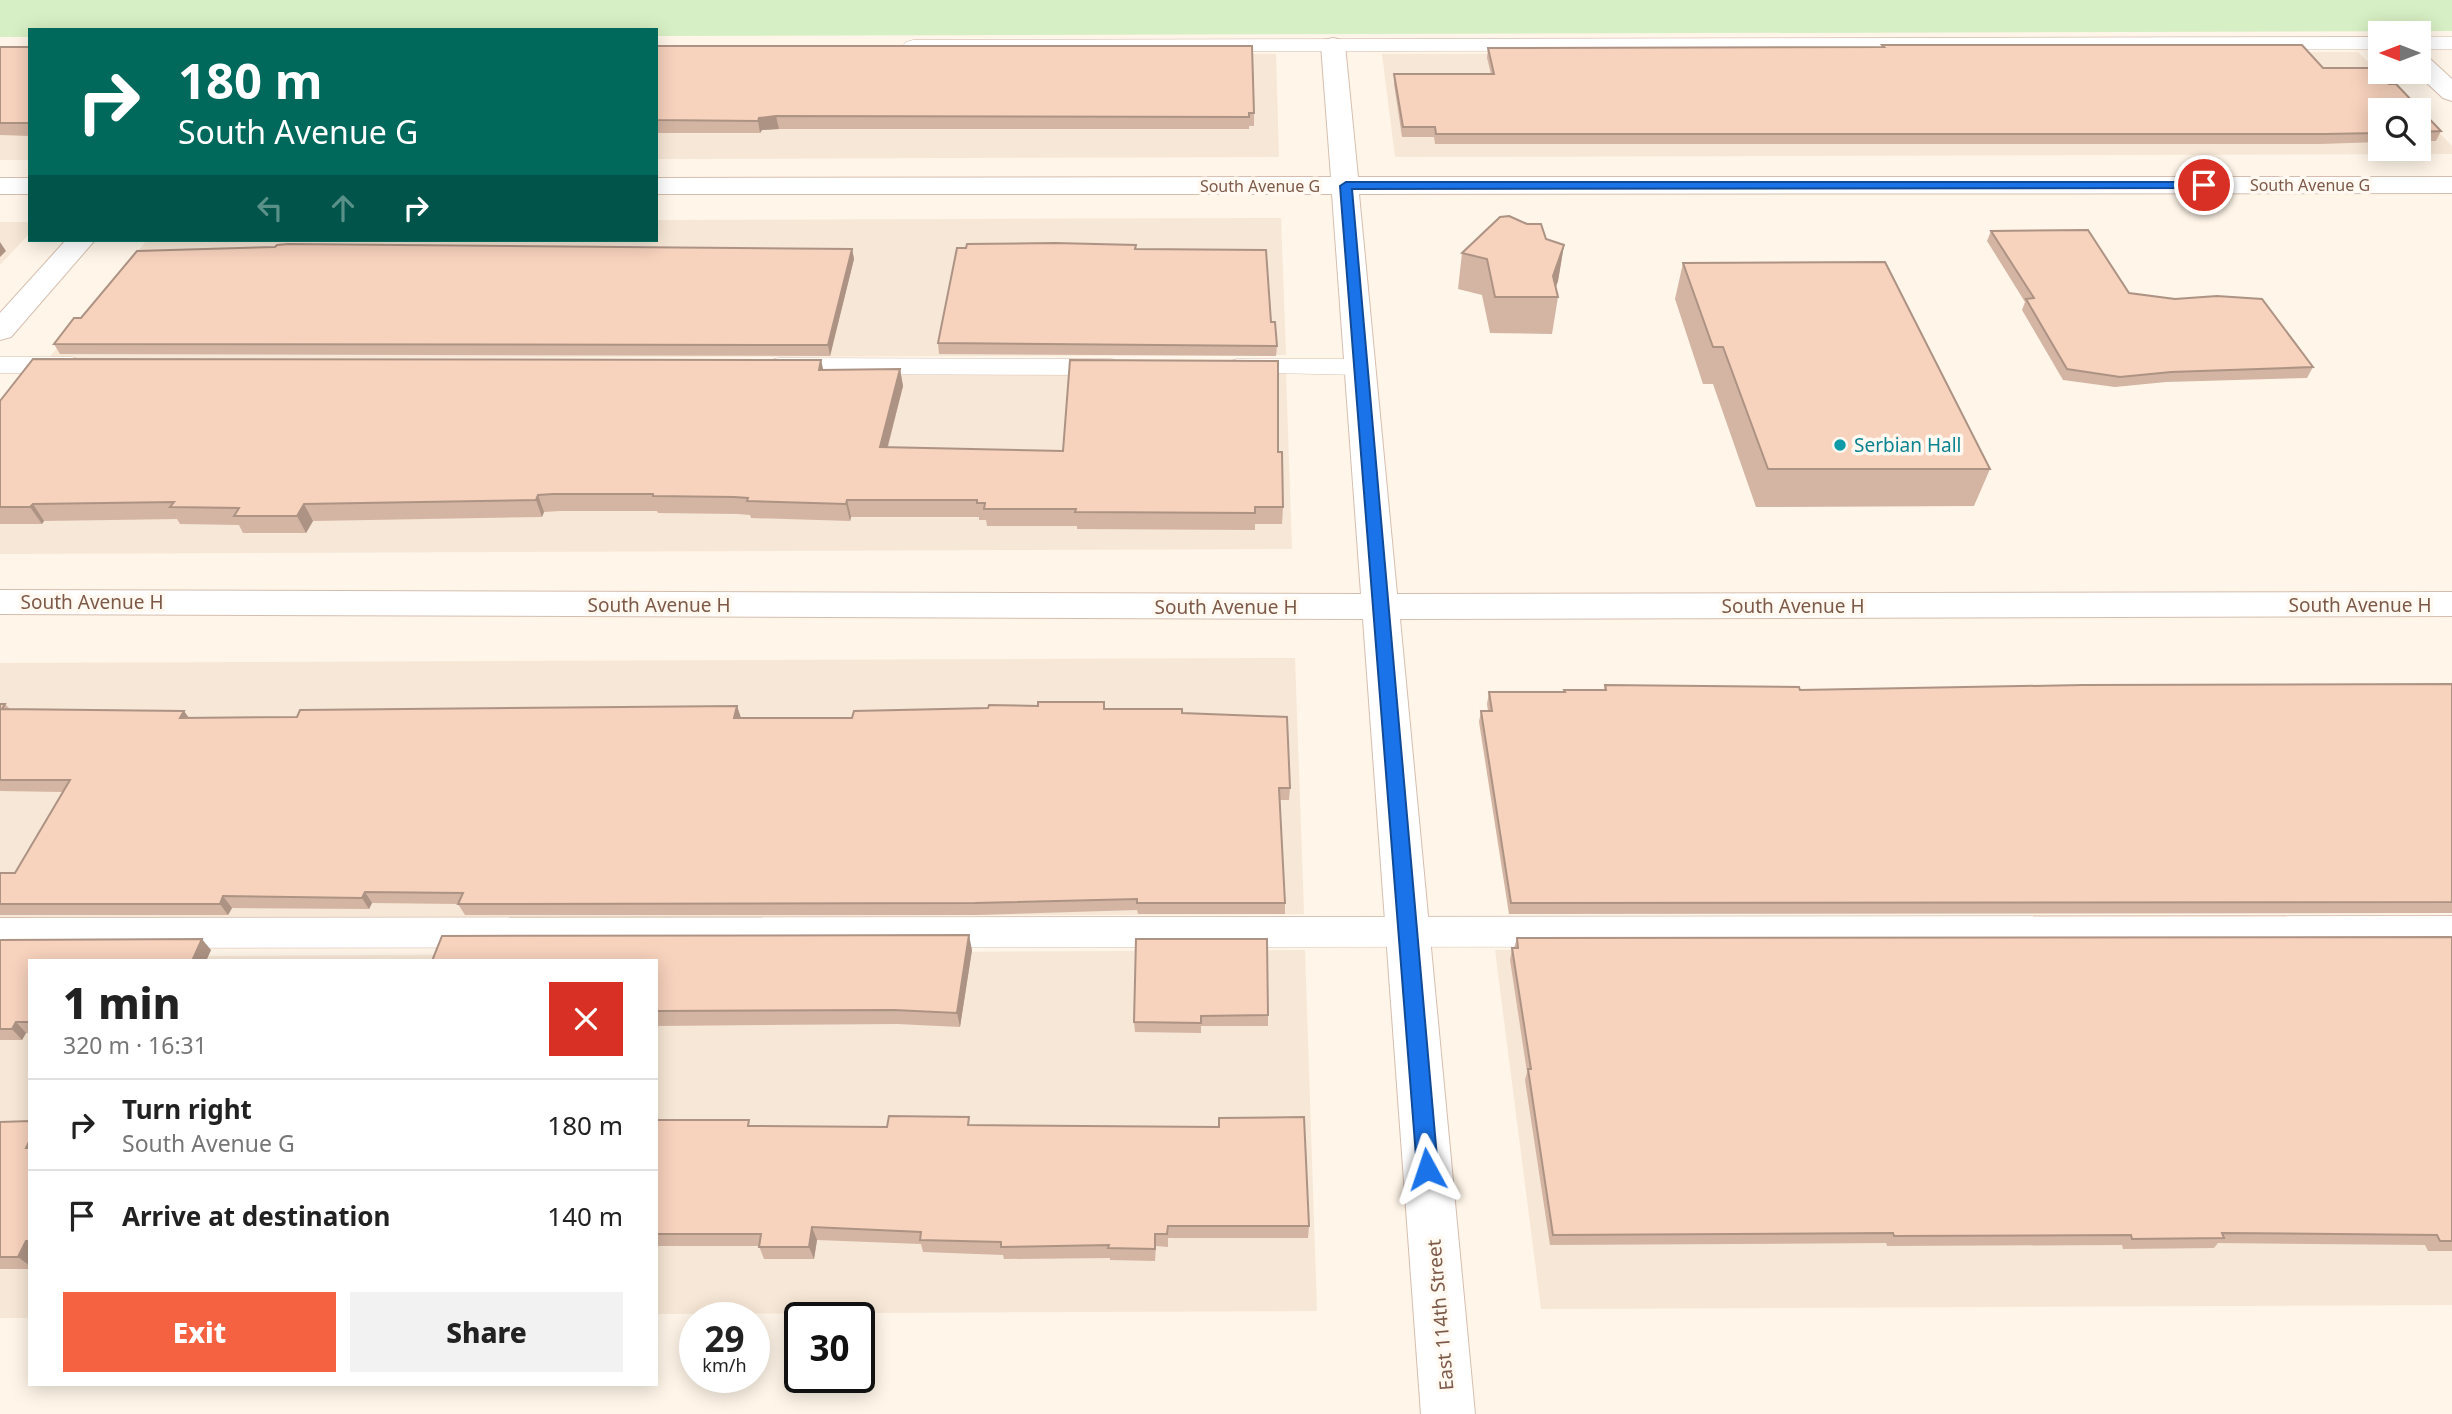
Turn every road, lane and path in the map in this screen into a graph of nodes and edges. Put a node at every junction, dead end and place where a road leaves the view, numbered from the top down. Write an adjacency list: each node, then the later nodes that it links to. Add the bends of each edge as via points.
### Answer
1 (2368, 43): 4 (lane)
2 (2431, 43): 3 (lane)
3 (2452, 43)
4 (1334, 45): 5 (lane); 12 (street, East 114th Street)
5 (891, 46)
6 (2431, 73): 7 (street)
7 (2452, 93)
8 (2452, 185): 12 (street, South Avenue G)
9 (0, 186): 10 (street)
10 (28, 186)
11 (658, 186): 12 (street, South Avenue G)
12 (1346, 186): 20 (street, East 114th Street)
13 (79, 242): 14 (street)
14 (0, 331)
15 (0, 365): 16 (lane)
16 (89, 365)
17 (759, 366): 18 (lane)
18 (1136, 367)
19 (1206, 367): 20 (lane)
20 (1361, 367): 23 (street, East 114th Street)
21 (0, 602): 23 (street, South Avenue H)
22 (2452, 604): 23 (street, South Avenue H)
23 (1381, 607): 25 (street, East 114th Street)
24 (2452, 931): 25 (lane)
25 (1408, 932): 26 (lane); 27 (street, East 114th Street)
26 (0, 933)
27 (1448, 1414)

